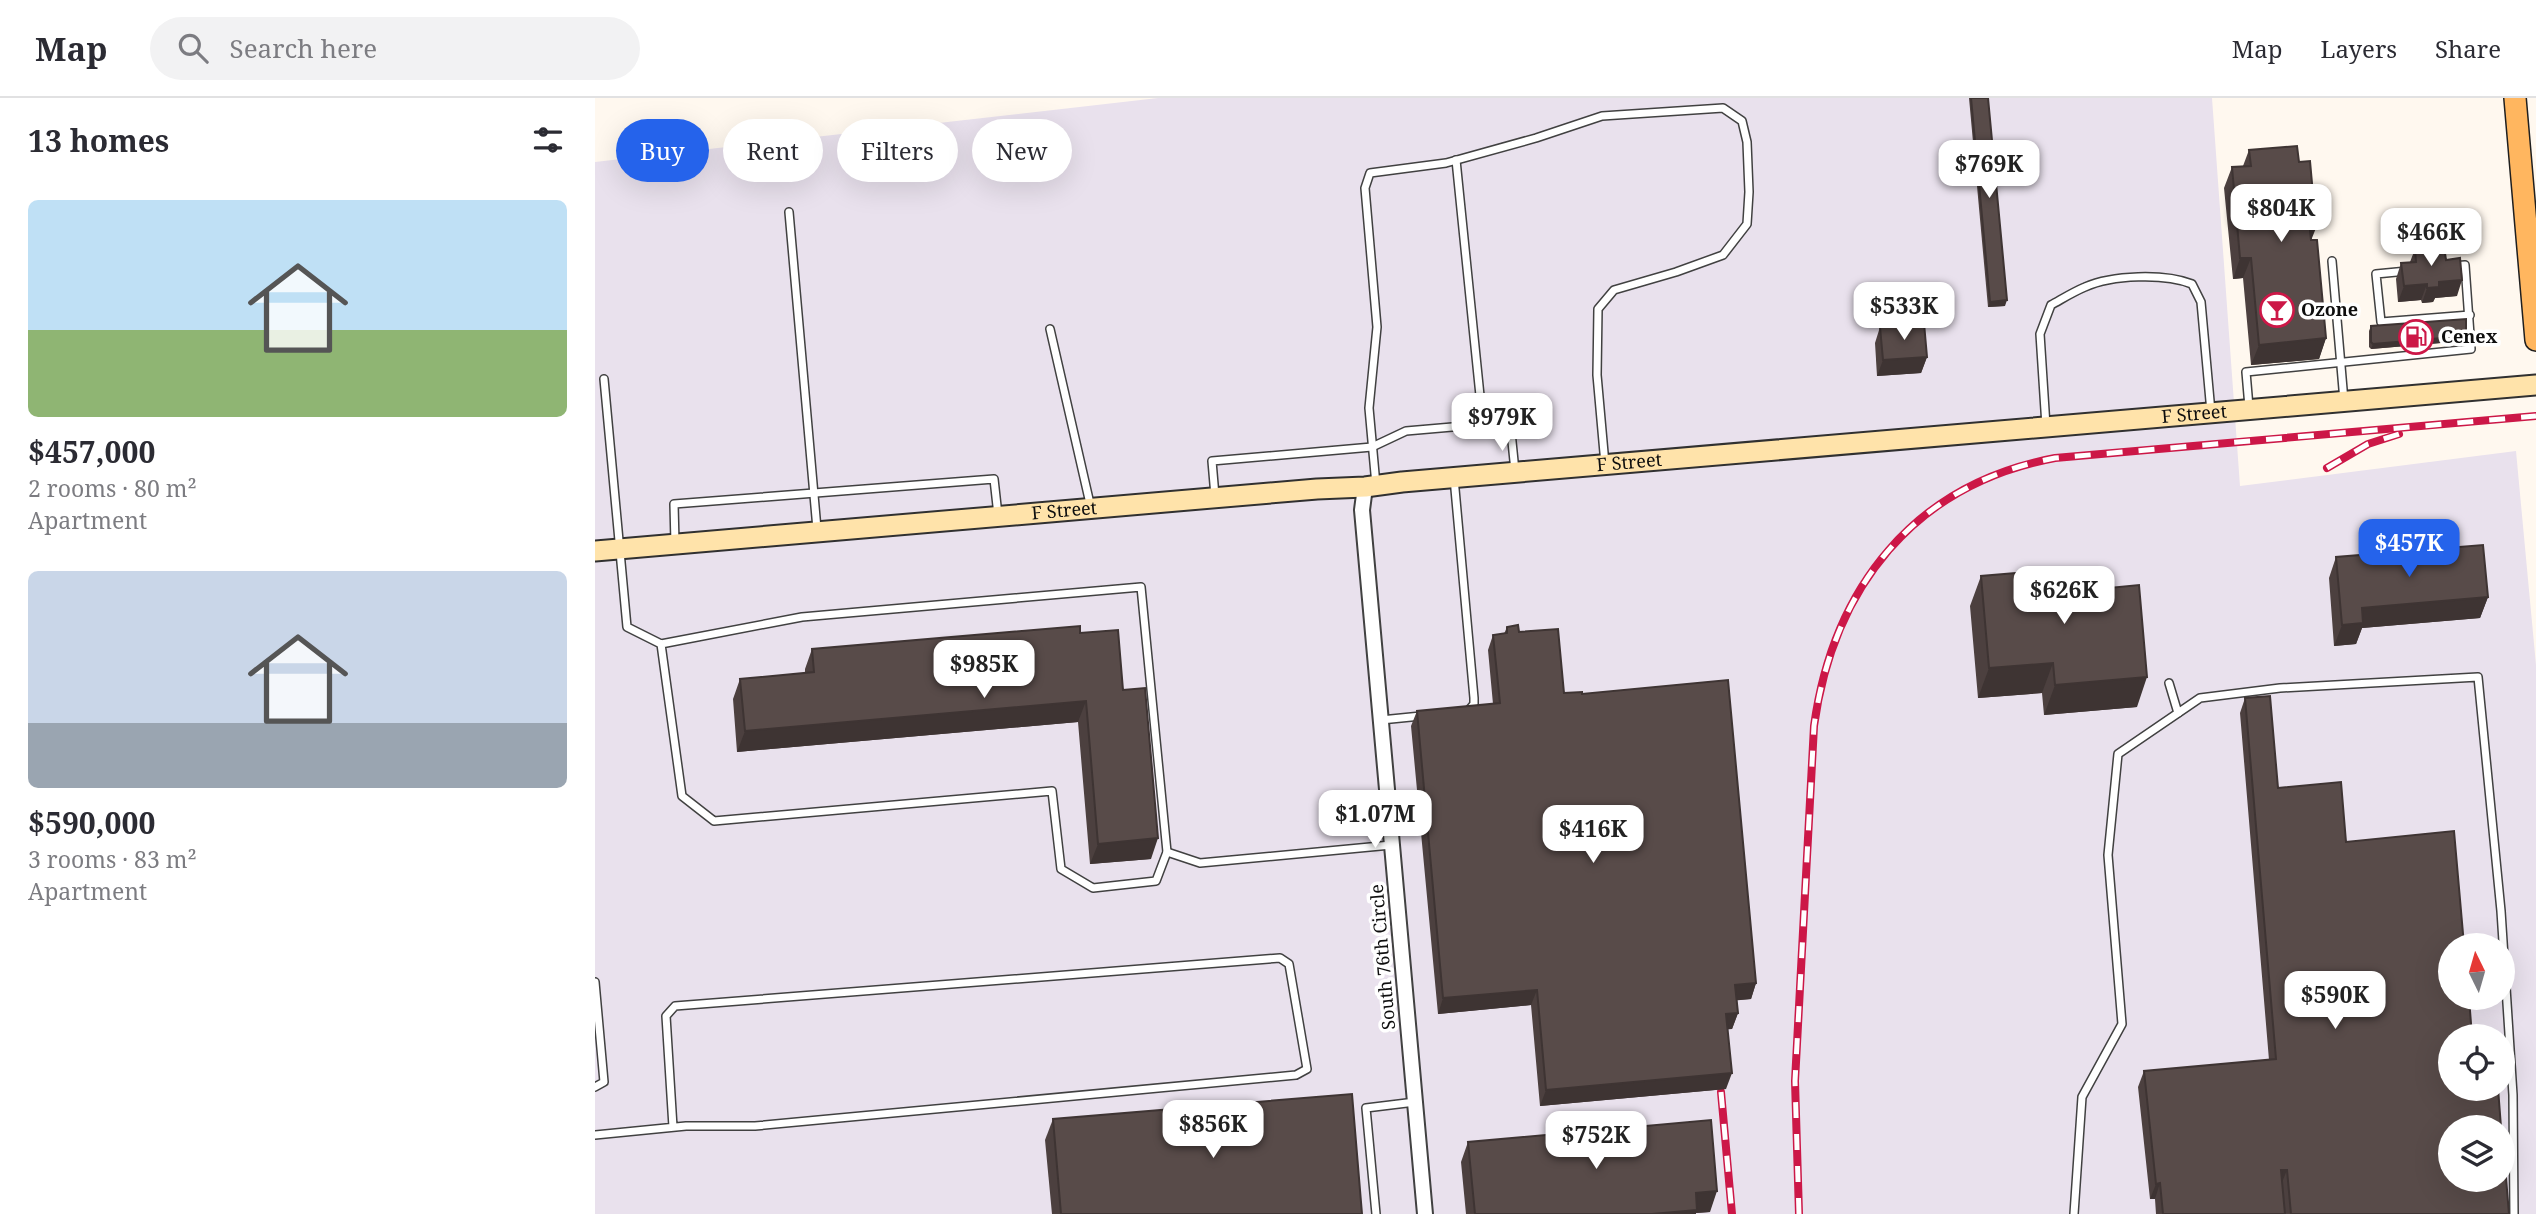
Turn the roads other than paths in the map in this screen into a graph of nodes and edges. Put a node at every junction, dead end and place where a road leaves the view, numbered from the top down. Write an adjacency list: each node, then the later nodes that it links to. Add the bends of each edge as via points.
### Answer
1 (2515, 98): 9 (main road)
2 (1456, 160): 16 (lane); 18 (lane, via 1370,173 1365,188 1377,327 1369,408); 19 (lane, via 1602,116 1723,108 1742,121 1749,192 1747,225 1723,255 1614,290 1598,309 1597,375)
3 (789, 212): 23 (lane)
4 (2332, 261): 10 (lane)
5 (2441, 267): 7 (lane, via 2465,265)
6 (2408, 271): 7 (lane, via 2377,274 2381,322)
7 (2470, 315): 10 (lane, via 2471,349)
8 (1050, 329): 25 (lane)
9 (2536, 340)
10 (2340, 362): 13 (lane); 14 (lane, via 2246,372)
11 (604, 379): 29 (lane)
12 (2536, 385): 13 (street, F Street)
13 (2344, 402): 14 (street, F Street)
14 (2250, 409): 15 (street, F Street)
15 (2211, 412): 17 (street, F Street); 17 (lane, via 2200,302 2192,284 2141,275 2087,286 2051,305 2040,334)
16 (1483, 425): 18 (lane, via 1406,431); 20 (lane, via 1510,422)
17 (2046, 426): 19 (street, F Street)
18 (1372, 447): 22 (lane); 24 (lane, via 1212,461)
19 (1605, 464): 20 (street, F Street)
20 (1515, 472): 21 (street, F Street)
21 (1454, 477): 22 (street, F Street); 33 (lane, via 1474,698 1471,709)
22 (1370, 487): 24 (street, F Street); 36 (street, South 76th Circle, via 1362,510)
23 (814, 494): 26 (lane, via 995,479); 27 (lane); 28 (lane, via 674,504)
24 (1215, 498): 25 (street, F Street)
25 (1091, 509): 26 (street, F Street)
26 (998, 516): 27 (street, F Street)
27 (818, 532): 28 (street, F Street)
28 (675, 544): 29 (street, F Street)
29 (621, 548): 30 (street, F Street); 31 (lane, via 627,627)
30 (595, 551)
31 (661, 644): 38 (lane, via 682,796 714,821 1052,791 1061,869 1093,888 1156,881); 38 (lane, via 802,617 1141,587)
32 (2169, 683): 34 (lane)
33 (1464, 712)
34 (2178, 713): 46 (lane, via 2118,754 2108,855 2122,1024 2083,1097); 47 (lane, via 2200,698 2229,693 2478,677 2501,911 2513,1095)
35 (1430, 715): 36 (lane)
36 (1381, 720): 37 (street, South 76th Circle)
37 (1392, 845): 38 (lane, via 1199,863); 41 (street, South 76th Circle)
38 (1167, 852)
39 (595, 982): 40 (lane, via 604,1082)
40 (595, 1087)
41 (1415, 1102): 44 (lane, via 1366,1108); 45 (street, South 76th Circle)
42 (673, 1127): 42 (lane, via 755,1126 1296,1076 1307,1069 1289,964 1280,957 675,1006 666,1016); 43 (lane)
43 (595, 1135)
44 (1376, 1214)
45 (1425, 1214)
46 (2074, 1214)
47 (2514, 1214)

